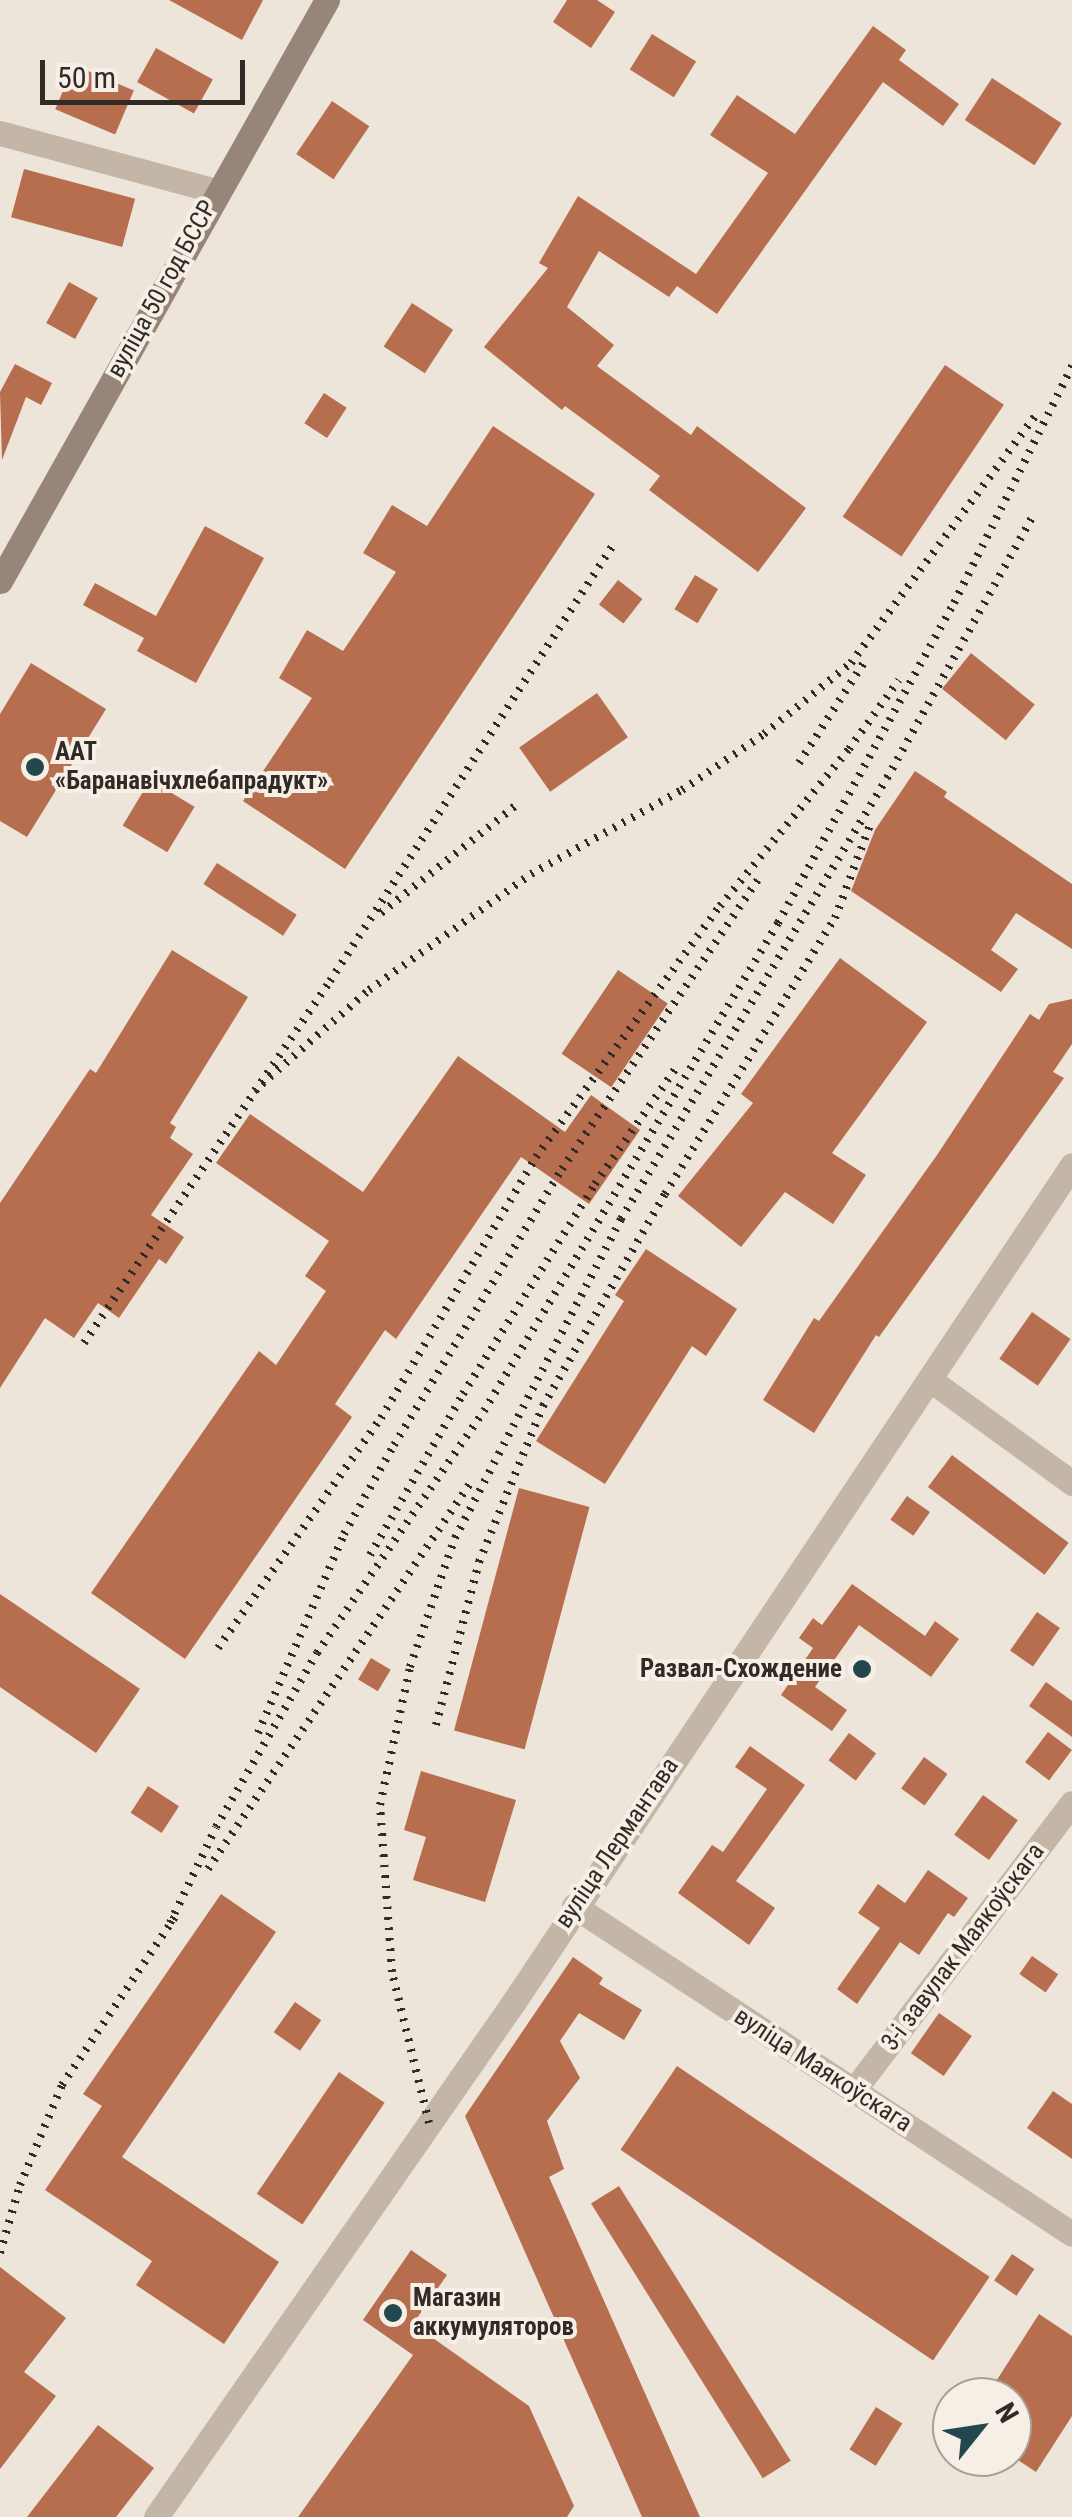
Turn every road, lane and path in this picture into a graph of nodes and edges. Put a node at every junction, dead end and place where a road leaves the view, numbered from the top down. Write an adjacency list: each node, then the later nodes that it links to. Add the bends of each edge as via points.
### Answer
1 (327, 0): 3 (main road, вуліца 50 год БССР)
2 (0, 133): 3 (street)
3 (216, 191): 4 (main road, вуліца 50 год БССР)
4 (0, 581)
5 (1072, 1164): 6 (street, вуліца Лермантава)
6 (929, 1379): 7 (street); 9 (street, вуліца Лермантава)
7 (1072, 1483)
8 (1072, 1803): 10 (street, 3-і завулак Маякоўскага)
9 (574, 1906): 10 (street, вуліца Маякоўскага); 12 (street, вуліца Лермантава)
10 (854, 2090): 11 (street, вуліца Маякоўскага)
11 (1072, 2234)
12 (156, 2517)

